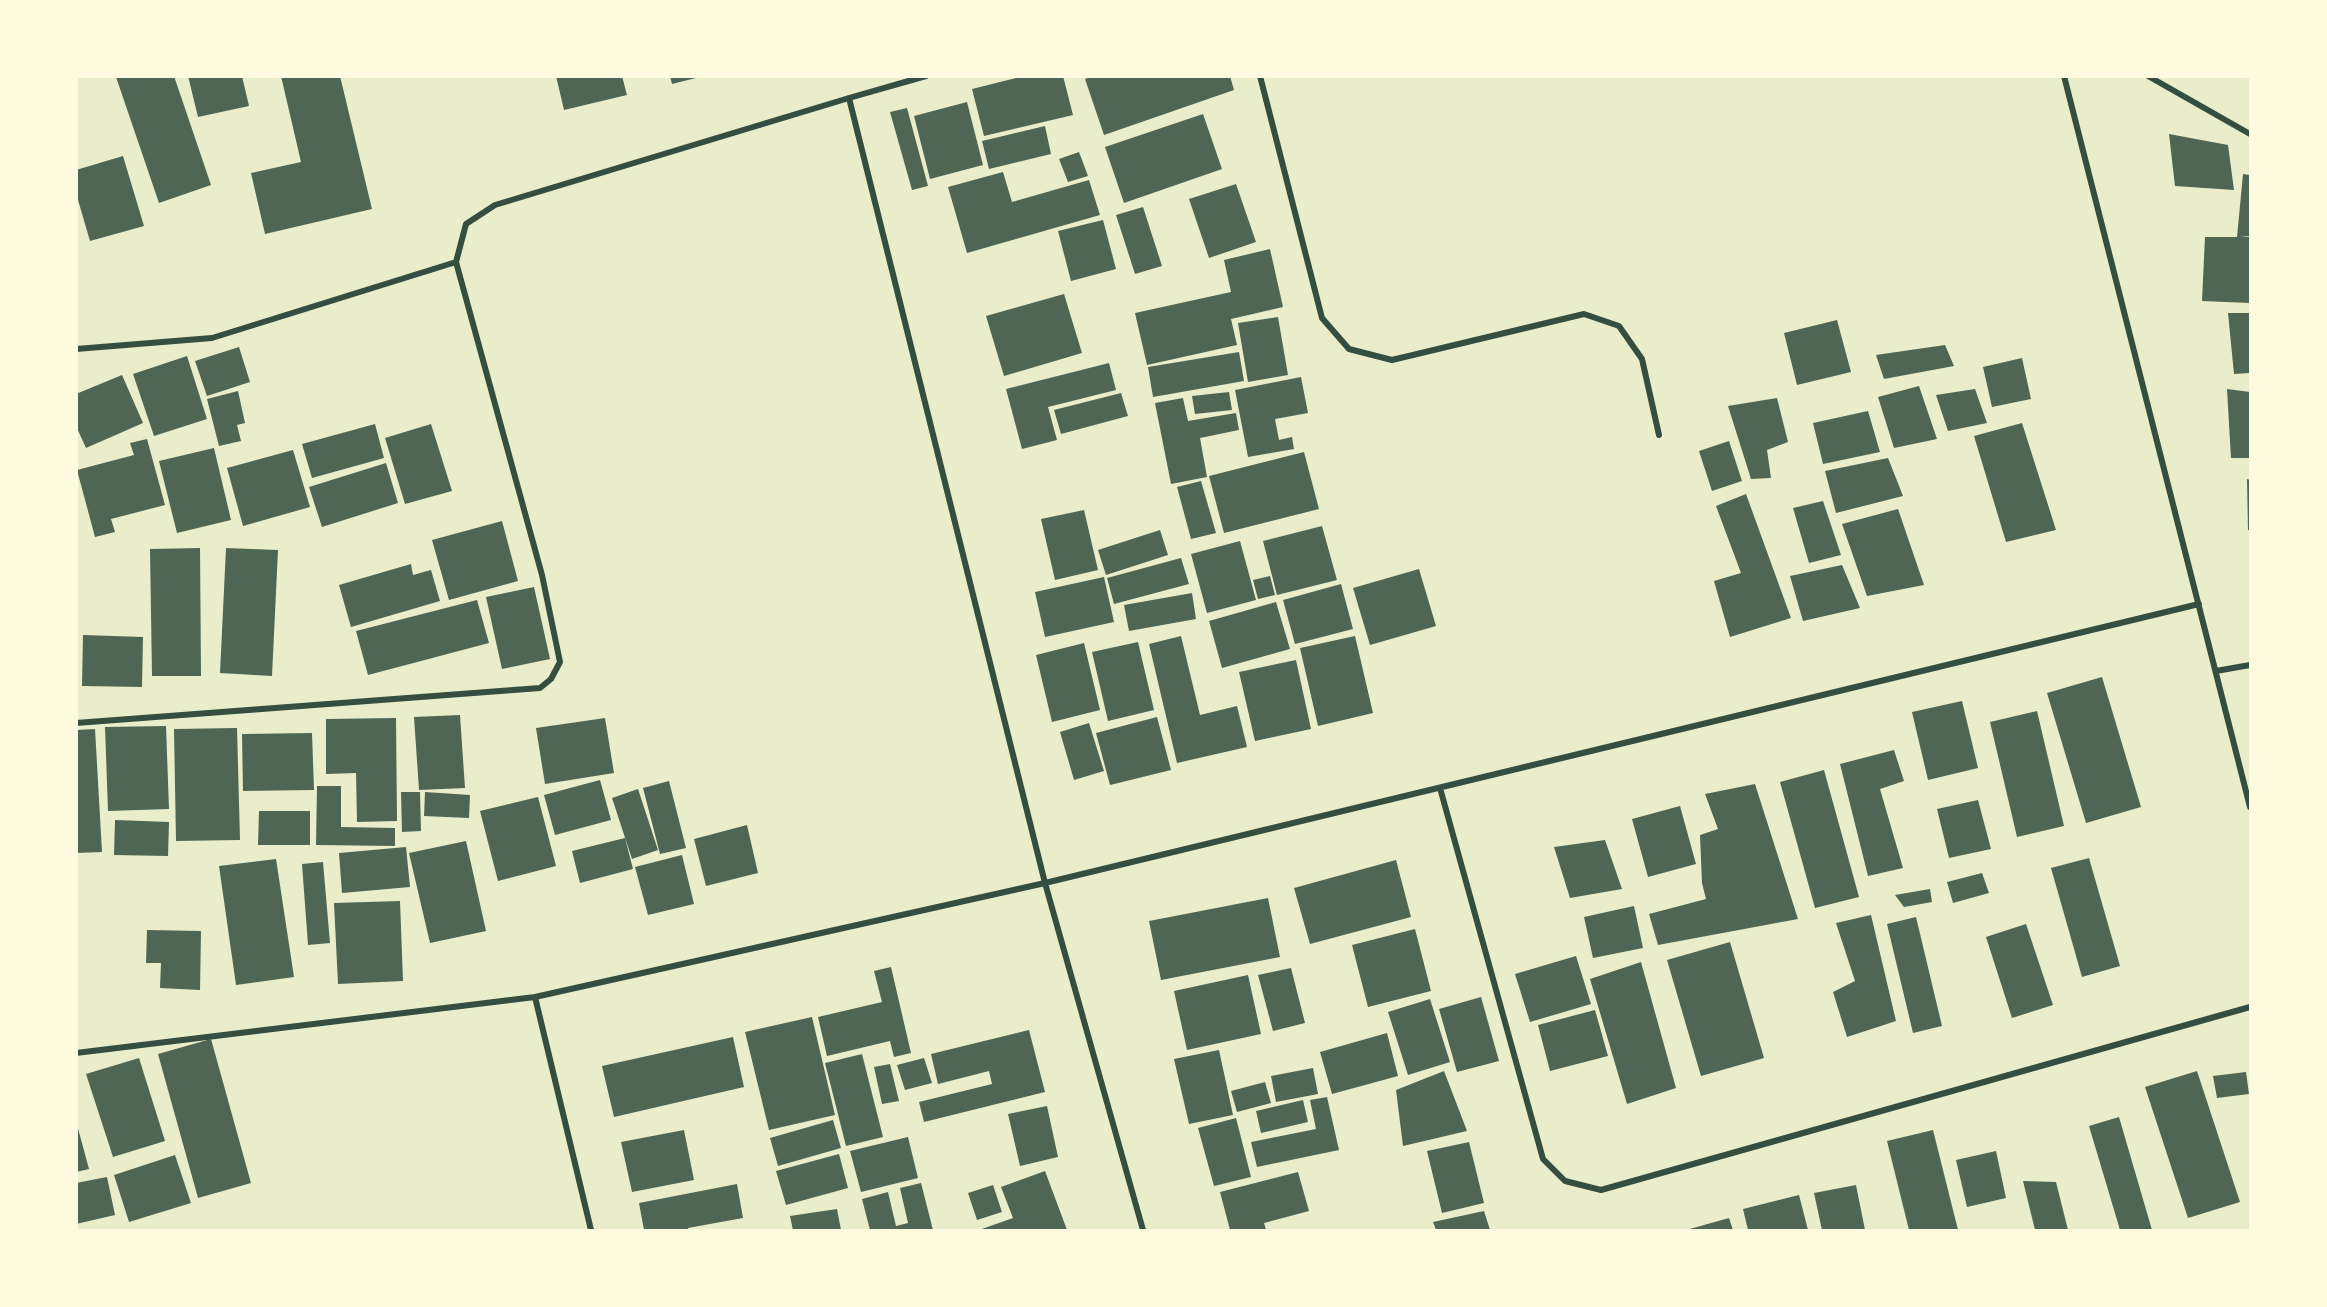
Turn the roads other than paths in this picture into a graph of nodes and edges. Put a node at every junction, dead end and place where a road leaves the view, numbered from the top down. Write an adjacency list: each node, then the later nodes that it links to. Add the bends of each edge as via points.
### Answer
1 (926, 76): 5 (street)
2 (1260, 76): 9 (street, via 1322,318 1349,349 1392,360 1584,314 1619,326 1642,359)
3 (2064, 76): 10 (street)
4 (2148, 76): 6 (street)
5 (849, 98): 7 (street, via 495,205 466,224); 16 (street)
6 (2250, 134)
7 (456, 262): 8 (street, via 212,338); 13 (street, via 542,575 560,662 551,678 540,688)
8 (76, 349)
9 (1659, 435)
10 (2199, 604): 12 (street); 14 (street)
11 (2250, 665): 12 (street)
12 (2216, 671): 15 (street)
13 (76, 723)
14 (1440, 788): 16 (street); 18 (street, via 1543,1159 1565,1181 1601,1190)
15 (2250, 807)
16 (1046, 884): 17 (street); 21 (street)
17 (535, 997): 19 (street); 20 (street)
18 (2250, 1007)
19 (76, 1053)
20 (591, 1230)
21 (1143, 1230)

